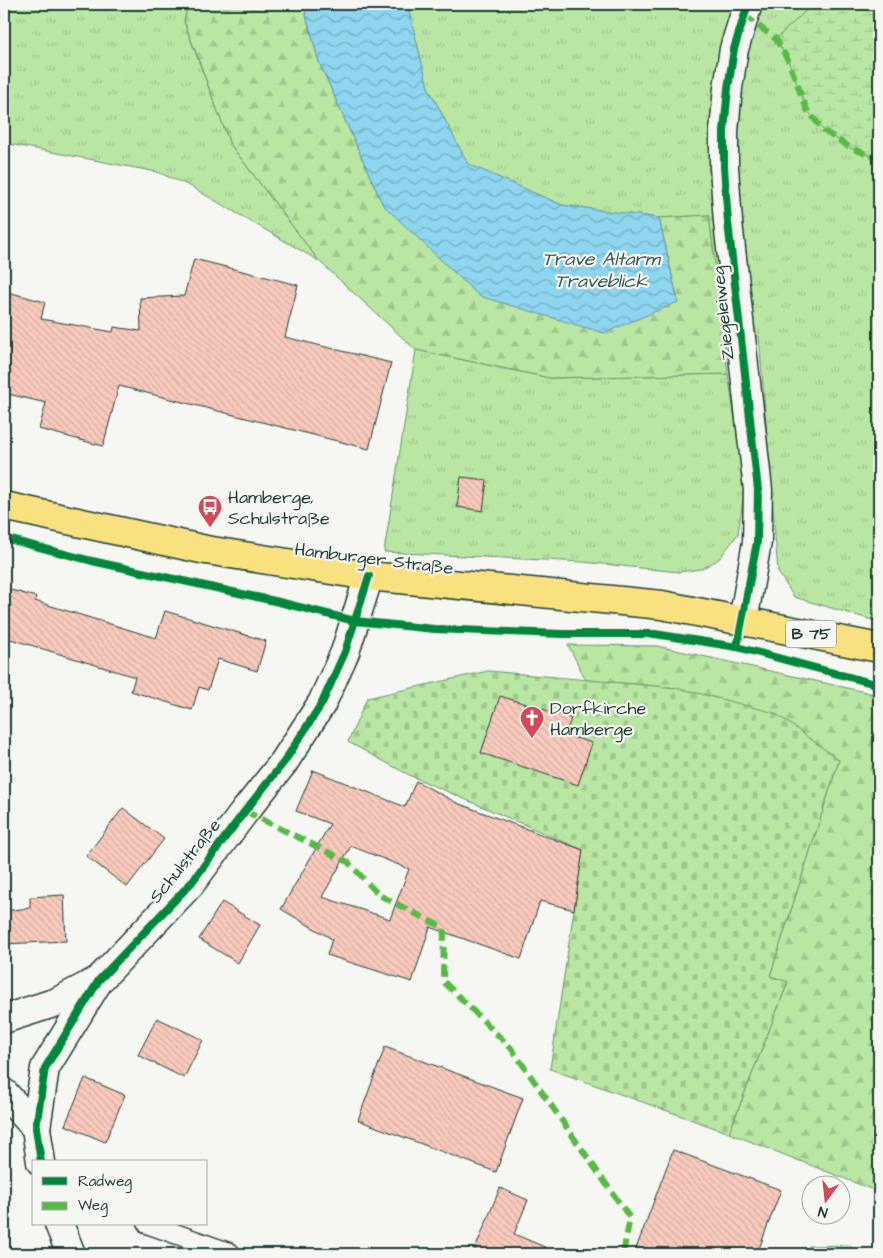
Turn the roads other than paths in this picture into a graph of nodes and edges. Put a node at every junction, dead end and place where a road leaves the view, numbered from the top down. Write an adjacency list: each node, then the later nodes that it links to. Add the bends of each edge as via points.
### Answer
1 (748, 4): 4 (street, Ziegeleiweg, via 734,49 724,131 728,222 758,490 757,542)
2 (4, 506): 3 (main road, Hamburger Straße / B 75, via 206,550)
3 (369, 576): 4 (main road, Hamburger Straße / B 75, via 662,605); 6 (street, Schulstraße, via 345,652 322,703 284,762 191,883)
4 (743, 621): 5 (main road, Hamburger Straße / B 75)
5 (879, 648)
6 (99, 980): 7 (street, via 57,1002); 9 (street, Schulstraße, via 45,1068)
7 (4, 1019)
8 (4, 1093): 9 (street)
9 (36, 1128): 10 (street, Schulstraße)
10 (41, 1160)
11 (63, 1226): 14 (street)
12 (154, 1226): 13 (lane)
13 (230, 1253)
14 (71, 1254)

